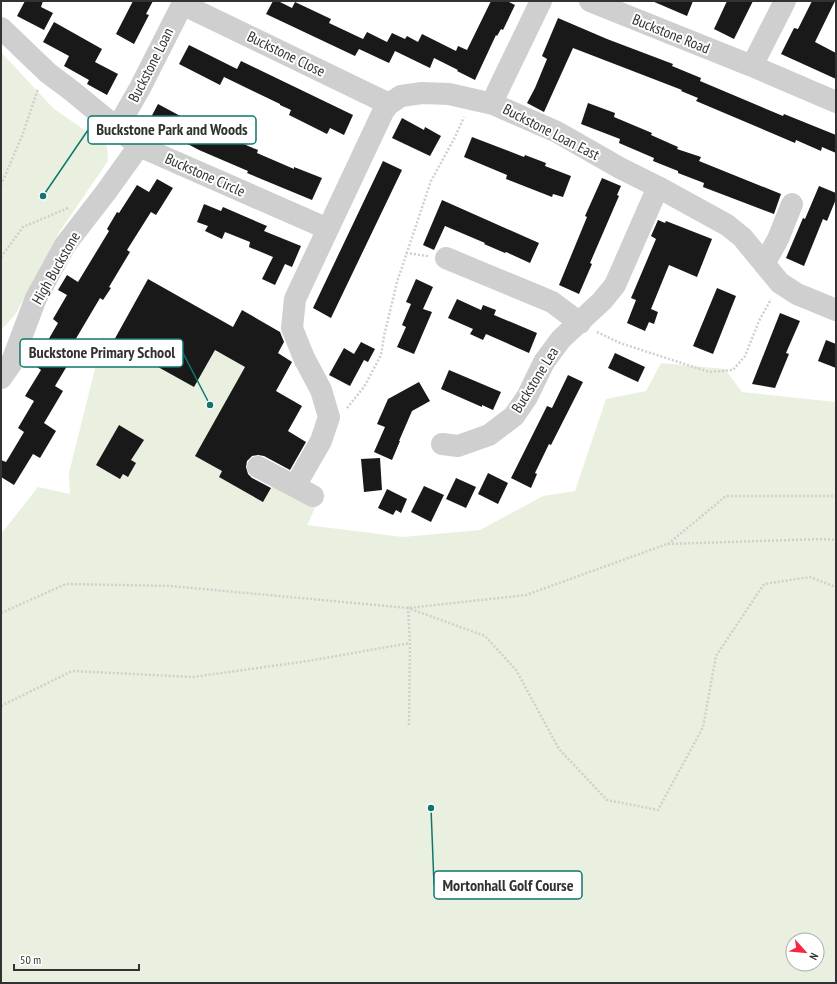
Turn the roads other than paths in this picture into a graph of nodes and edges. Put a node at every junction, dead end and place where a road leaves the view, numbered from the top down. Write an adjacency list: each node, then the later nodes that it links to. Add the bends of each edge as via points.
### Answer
1 (541, 1): 7 (street, via 497,92)
2 (590, 1): 6 (street, Buckstone Road)
3 (785, 1): 6 (street)
4 (183, 3): 9 (street, Buckstone Close); 10 (street, Buckstone Loan)
5 (1, 28): 10 (street, Buckstone Circle, via 48,73)
6 (752, 66): 8 (street, Buckstone Road)
7 (483, 101): 9 (street, Buckstone Loan East, via 449,94 422,93 401,96); 12 (street, Buckstone Loan East, via 557,132)
8 (836, 102)
9 (390, 104): 14 (street, Buckstone Loan East, via 383,112)
10 (117, 128): 11 (street, Buckstone Circle)
11 (139, 146): 14 (street, Buckstone Circle); 19 (street, High Buckstone, via 66,245 36,298 11,364)
12 (658, 187): 16 (street, Buckstone Loan East, via 727,225 742,237); 18 (street, Buckstone Lea, via 615,285)
13 (792, 204): 16 (street, via 778,239)
14 (328, 228): 21 (street, Buckstone Loan East, via 295,299 292,328 304,358 322,390 328,417 321,441 304,491)
15 (446, 258): 18 (street, via 466,271 552,302)
16 (764, 264): 17 (street, Buckstone Loan East, via 780,282 797,294)
17 (836, 310)
18 (580, 323): 20 (street, Buckstone Lea, via 561,339 544,362 527,397 514,416 489,435 458,446)
19 (1, 378)
20 (442, 444)
21 (258, 467)

